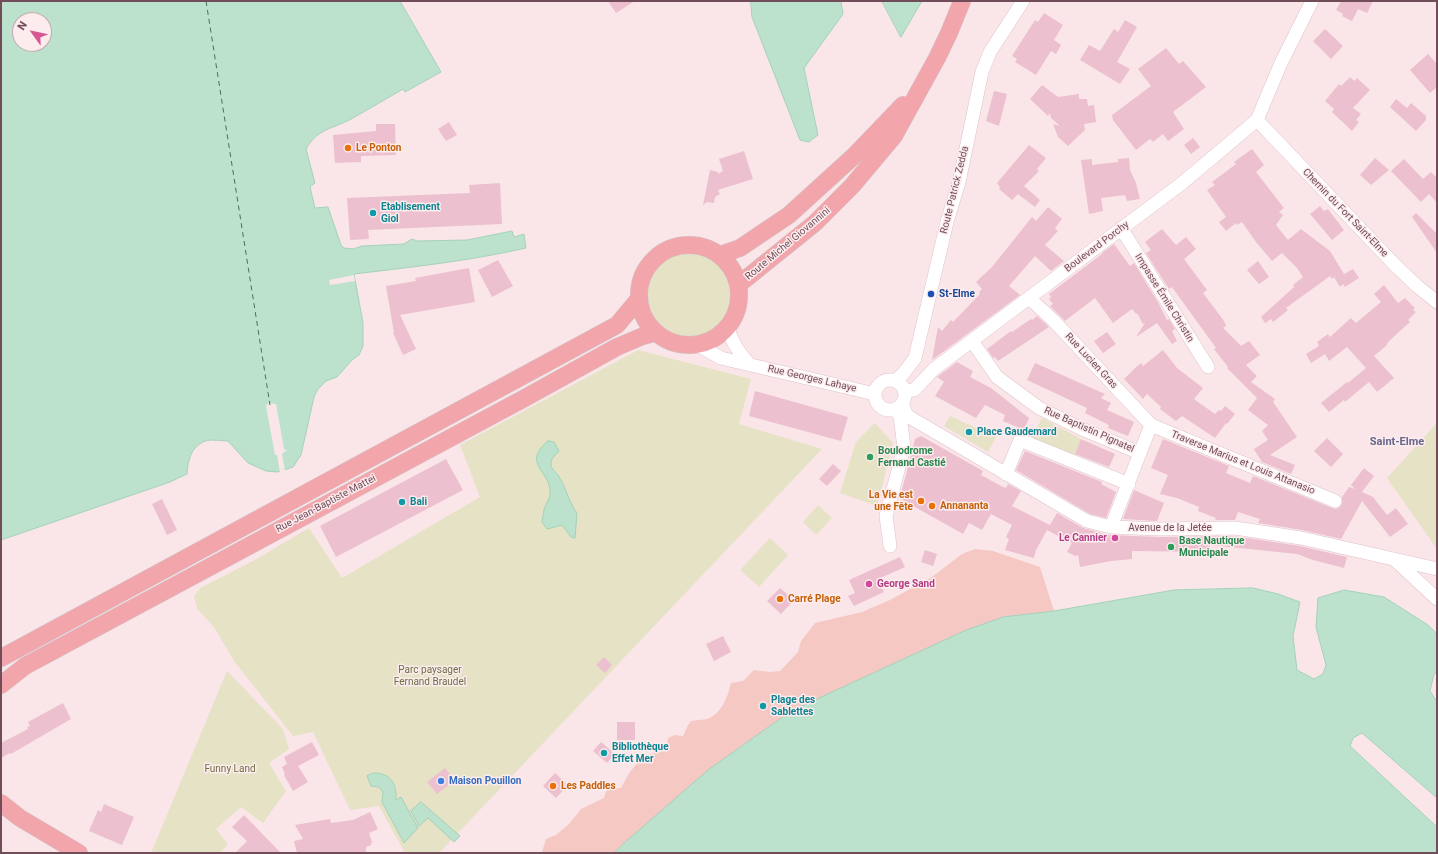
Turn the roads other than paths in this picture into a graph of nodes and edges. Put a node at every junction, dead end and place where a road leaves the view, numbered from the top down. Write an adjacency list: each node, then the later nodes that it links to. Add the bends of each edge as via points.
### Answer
1 (962, 1): 4 (main road, Route Michel Giovannini, via 949,33)
2 (1023, 1): 18 (street, Route Patrick Zedda, via 990,52 982,72 959,182 915,358)
3 (1312, 1): 5 (street, via 1281,63)
4 (921, 86): 7 (main road, Route Michel Giovannini, via 888,123 789,215 740,248); 8 (main road, Route Michel Giovannini, via 894,136 852,186 815,223)
5 (1257, 120): 6 (street, Boulevard Porchy, via 1181,184); 11 (street, Chemin du Fort Saint-Elme, via 1395,265)
6 (1122, 228): 9 (street, Boulevard Porchy); 17 (street, Impasse Émile Christin)
7 (720, 255): 8 (main road, via 732,268); 10 (main road, via 710,249 689,244 668,249 650,262 644,271 639,285)
8 (738, 285): 12 (main road, via 739,300)
9 (1029, 298): 14 (street, Boulevard Porchy); 24 (street, Rue Lucien Gras, via 1053,320)
10 (638, 300): 13 (main road, via 641,312); 34 (main road, Rue Jean-Baptiste Mattei, via 617,325)
11 (1437, 302)
12 (728, 327): 15 (main road, via 714,338); 16 (street, via 735,347)
13 (655, 333): 15 (main road, via 668,341); 35 (main road, Rue Jean-Baptiste Mattei, via 617,347 25,666)
14 (972, 341): 19 (street, Boulevard Porchy); 25 (street, Rue Baptistin Pignatel, via 997,377 1039,408)
15 (698, 345): 16 (street, Rue Georges Lahaye, via 720,358)
16 (749, 364): 22 (street, Rue Georges Lahaye)
17 (1208, 367)
18 (909, 368): 19 (street); 20 (street, Route Patrick Zedda)
19 (934, 369): 21 (street, Boulevard Porchy, via 914,390)
20 (895, 381): 21 (street); 22 (street, via 882,382)
21 (904, 390): 23 (street, via 905,395)
22 (875, 394): 23 (street, via 881,408 890,410)
23 (900, 406): 26 (street, Avenue de la Jetée, via 911,418); 30 (street, via 904,448 886,516)
24 (1151, 425): 25 (street); 28 (street, Traverse Marius et Louis Attanasio)
25 (1140, 453): 27 (street)
26 (1006, 474): 27 (street, via 1020,440); 29 (street, Avenue de la Jetée, via 1087,521)
27 (1129, 484): 29 (street)
28 (1335, 501)
29 (1111, 527): 31 (street, Avenue de la Jetée, via 1236,528 1301,538)
30 (890, 546)
31 (1394, 558): 32 (street, Avenue de la Jetée); 33 (street)
32 (1437, 569)
33 (1437, 599)
34 (1, 658)
35 (1, 685)
36 (1, 803): 37 (main road, via 20,818)
37 (79, 853)

